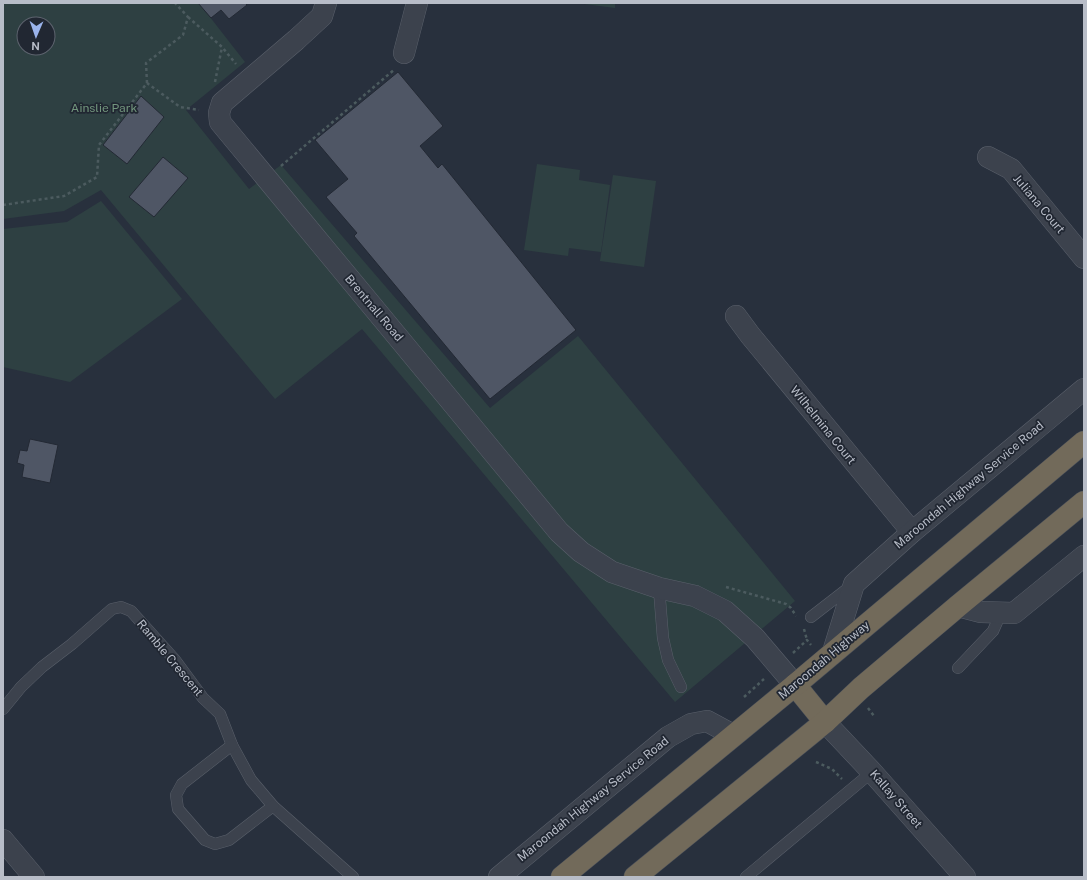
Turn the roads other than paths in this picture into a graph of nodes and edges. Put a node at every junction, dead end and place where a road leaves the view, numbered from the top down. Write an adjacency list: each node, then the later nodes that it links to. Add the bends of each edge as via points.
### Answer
1 (326, 3): 13 (street, Brentnall Road, via 322,16 222,103 220,122 559,532 581,552 612,572)
2 (417, 3): 3 (street)
3 (404, 53)
4 (988, 157): 5 (street, Juliana Court, via 1010,169)
5 (1084, 258)
6 (736, 316): 10 (street, Wilhelmina Court)
7 (1084, 389): 10 (street, Maroondah Highway Service Road)
8 (1084, 442): 17 (highway, Maroondah Highway)
9 (1084, 502): 14 (highway)
10 (912, 532): 12 (street, Maroondah Highway Service Road)
11 (1084, 556): 15 (street, via 1014,613)
12 (854, 584): 16 (lane, Maroondah Highway Service Road); 17 (street)
13 (659, 588): 19 (street, Brentnall Road, via 695,596 725,611 755,638); 20 (lane, via 663,638 668,660)
14 (958, 606): 15 (street, via 981,612); 22 (highway)
15 (1001, 613): 18 (lane, via 993,631)
16 (811, 617)
17 (833, 652): 19 (highway, Maroondah Highway)
18 (958, 668)
19 (795, 685): 22 (highway); 23 (highway, Maroondah Highway)
20 (682, 687)
21 (3, 709): 24 (lane, Ramble Crescent, via 42,667 112,609 121,608 131,611 175,660 203,698 220,714)
22 (825, 722): 25 (street, Kallay Street); 28 (highway)
23 (733, 735): 31 (street, Maroondah Highway Service Road, via 707,721 691,724 668,737); 32 (highway, Maroondah Highway)
24 (232, 746): 26 (lane, Ramble Crescent, via 251,780); 26 (lane, via 182,784 176,796 178,809 205,840 215,844 229,840)
25 (872, 772): 35 (lane); 36 (street, Kallay Street)
26 (273, 806): 30 (lane, Ramble Crescent)
27 (3, 840): 29 (street)
28 (668, 850): 33 (highway); 34 (street)
29 (34, 877)
30 (353, 877)
31 (499, 877)
32 (562, 877)
33 (635, 877)
34 (646, 877)
35 (746, 877)
36 (965, 877)

